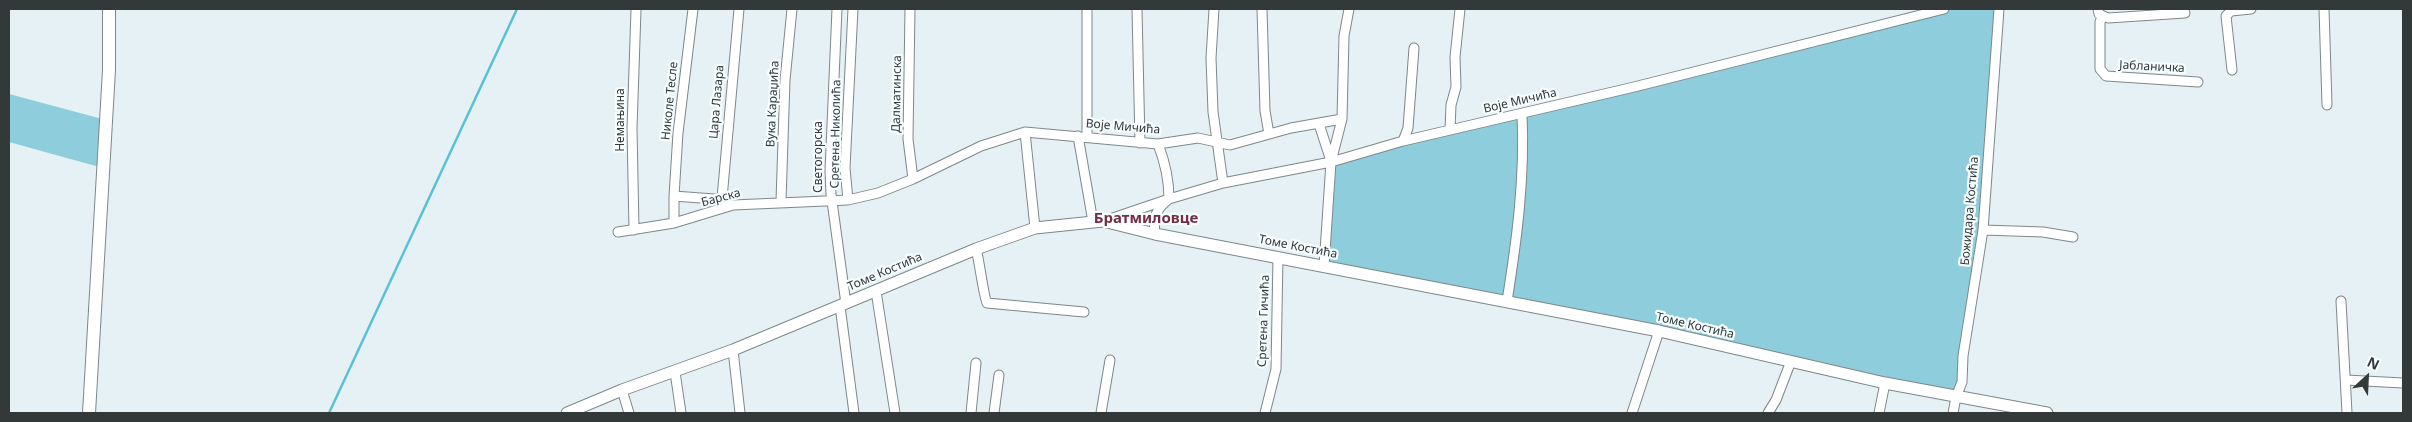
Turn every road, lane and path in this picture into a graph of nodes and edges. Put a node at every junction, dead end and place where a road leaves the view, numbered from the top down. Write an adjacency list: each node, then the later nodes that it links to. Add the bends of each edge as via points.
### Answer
1 (109, 9): 74 (main road)
2 (693, 9): 39 (street, Николе Тесле)
3 (739, 9): 40 (street, Цара Лазара)
4 (792, 9): 44 (street, Вука Караџића, via 785,80)
5 (838, 9): 42 (street, Светогорска, via 831,130)
6 (853, 9): 43 (street, Сретена Николића, via 845,168)
7 (910, 9): 37 (street, Далматинска, via 908,139)
8 (1086, 9): 31 (street)
9 (1137, 9): 33 (street)
10 (1214, 9): 34 (street, via 1213,112)
11 (1262, 9): 30 (street, via 1265,111)
12 (1349, 9): 26 (street, via 1344,36)
13 (1460, 9): 28 (street)
14 (1944, 9): 25 (street, Воје Мичића)
15 (1999, 9): 50 (street, Божидара Костића)
16 (2250, 9): 22 (street, via 2231,11 2226,16)
17 (2324, 9): 24 (street)
18 (636, 10): 49 (street, Немањина, via 632,128)
19 (2100, 13): 20 (street); 23 (street, Јабланичка, via 2100,69 2106,76)
20 (2185, 13)
21 (1414, 48): 32 (street, via 1408,128)
22 (2232, 70)
23 (2198, 82)
24 (2326, 105)
25 (1522, 114): 28 (street, Воје Мичића); 58 (street, via 1524,151 1520,217)
26 (1342, 119): 27 (street, Воје Мичића); 36 (street)
27 (1319, 124): 30 (street, Воје Мичића); 36 (street)
28 (1450, 130): 32 (street, Воје Мичића)
29 (1026, 132): 31 (street, Воје Мичића); 37 (street, Воје Мичића, via 981,146); 48 (street)
30 (1269, 134): 34 (street, Воје Мичића, via 1230,145)
31 (1083, 136): 33 (street, Воје Мичића); 46 (street, Воје Мичића)
32 (1403, 140): 36 (street, Воје Мичића)
33 (1140, 143): 35 (street, Воје Мичића)
34 (1218, 143): 35 (street, Воје Мичића, via 1198,138); 38 (street)
35 (1158, 144): 41 (street, via 1165,161)
36 (1331, 162): 38 (street, Воје Мичића); 56 (street)
37 (913, 179): 43 (street, Воје Мичића, via 878,193)
38 (1223, 183): 41 (street, Воје Мичића)
39 (674, 196): 40 (street); 47 (street, Николе Тесле)
40 (722, 198): 45 (street)
41 (1169, 199): 46 (street, Воје Мичића); 52 (street, via 1158,207 1154,216)
42 (832, 200): 43 (street, Воје Мичића); 44 (street, Барска); 60 (street, Светогорска)
43 (848, 200)
44 (781, 201): 45 (street, Барска)
45 (734, 205): 47 (street, Барска)
46 (1098, 222): 48 (street, Томе Костића); 52 (street, Томе Костића)
47 (674, 223): 49 (street, Барска)
48 (1035, 228): 54 (street, Томе Костића)
49 (634, 230): 51 (street, Барска)
50 (1983, 230): 53 (street, via 2043,232); 73 (street, Божидара Костића, via 1963,356 1962,382)
51 (618, 232)
52 (1155, 234): 55 (street, Томе Костића)
53 (2073, 237)
54 (976, 249): 57 (street, Томе Костића); 61 (street, via 987,303)
55 (1278, 258): 56 (street, Томе Костића); 84 (street, Сретена Гичића, via 1276,369)
56 (1324, 266): 58 (street, Томе Костића)
57 (876, 291): 60 (street, Томе Костића); 80 (street)
58 (1507, 301): 62 (street, Томе Костића)
59 (2341, 301): 69 (street)
60 (843, 305): 63 (street, Томе Костића); 79 (street, Светогорска)
61 (1084, 312)
62 (1659, 332): 65 (street, Томе Костића); 85 (street)
63 (733, 350): 67 (street, Томе Костића); 78 (street)
64 (1110, 360): 83 (street)
65 (1791, 361): 70 (street, Томе Костића); 86 (street)
66 (976, 363): 81 (street)
67 (675, 372): 72 (street, Томе Костића); 77 (street)
68 (999, 376): 82 (street)
69 (2346, 380): 71 (street); 90 (street)
70 (1885, 383): 73 (street, Томе Костића); 87 (street)
71 (2403, 383)
72 (622, 390): 75 (street, Томе Костића); 76 (street)
73 (1956, 397): 88 (street, Божидара Костића); 89 (street, Томе Костића)
74 (89, 413)
75 (567, 413)
76 (629, 413)
77 (681, 413)
78 (740, 413)
79 (854, 413)
80 (895, 413)
81 (971, 413)
82 (994, 413)
83 (1101, 413)
84 (1266, 413)
85 (1632, 413)
86 (1768, 413)
87 (1879, 413)
88 (1953, 413)
89 (2047, 413)
90 (2347, 413)

